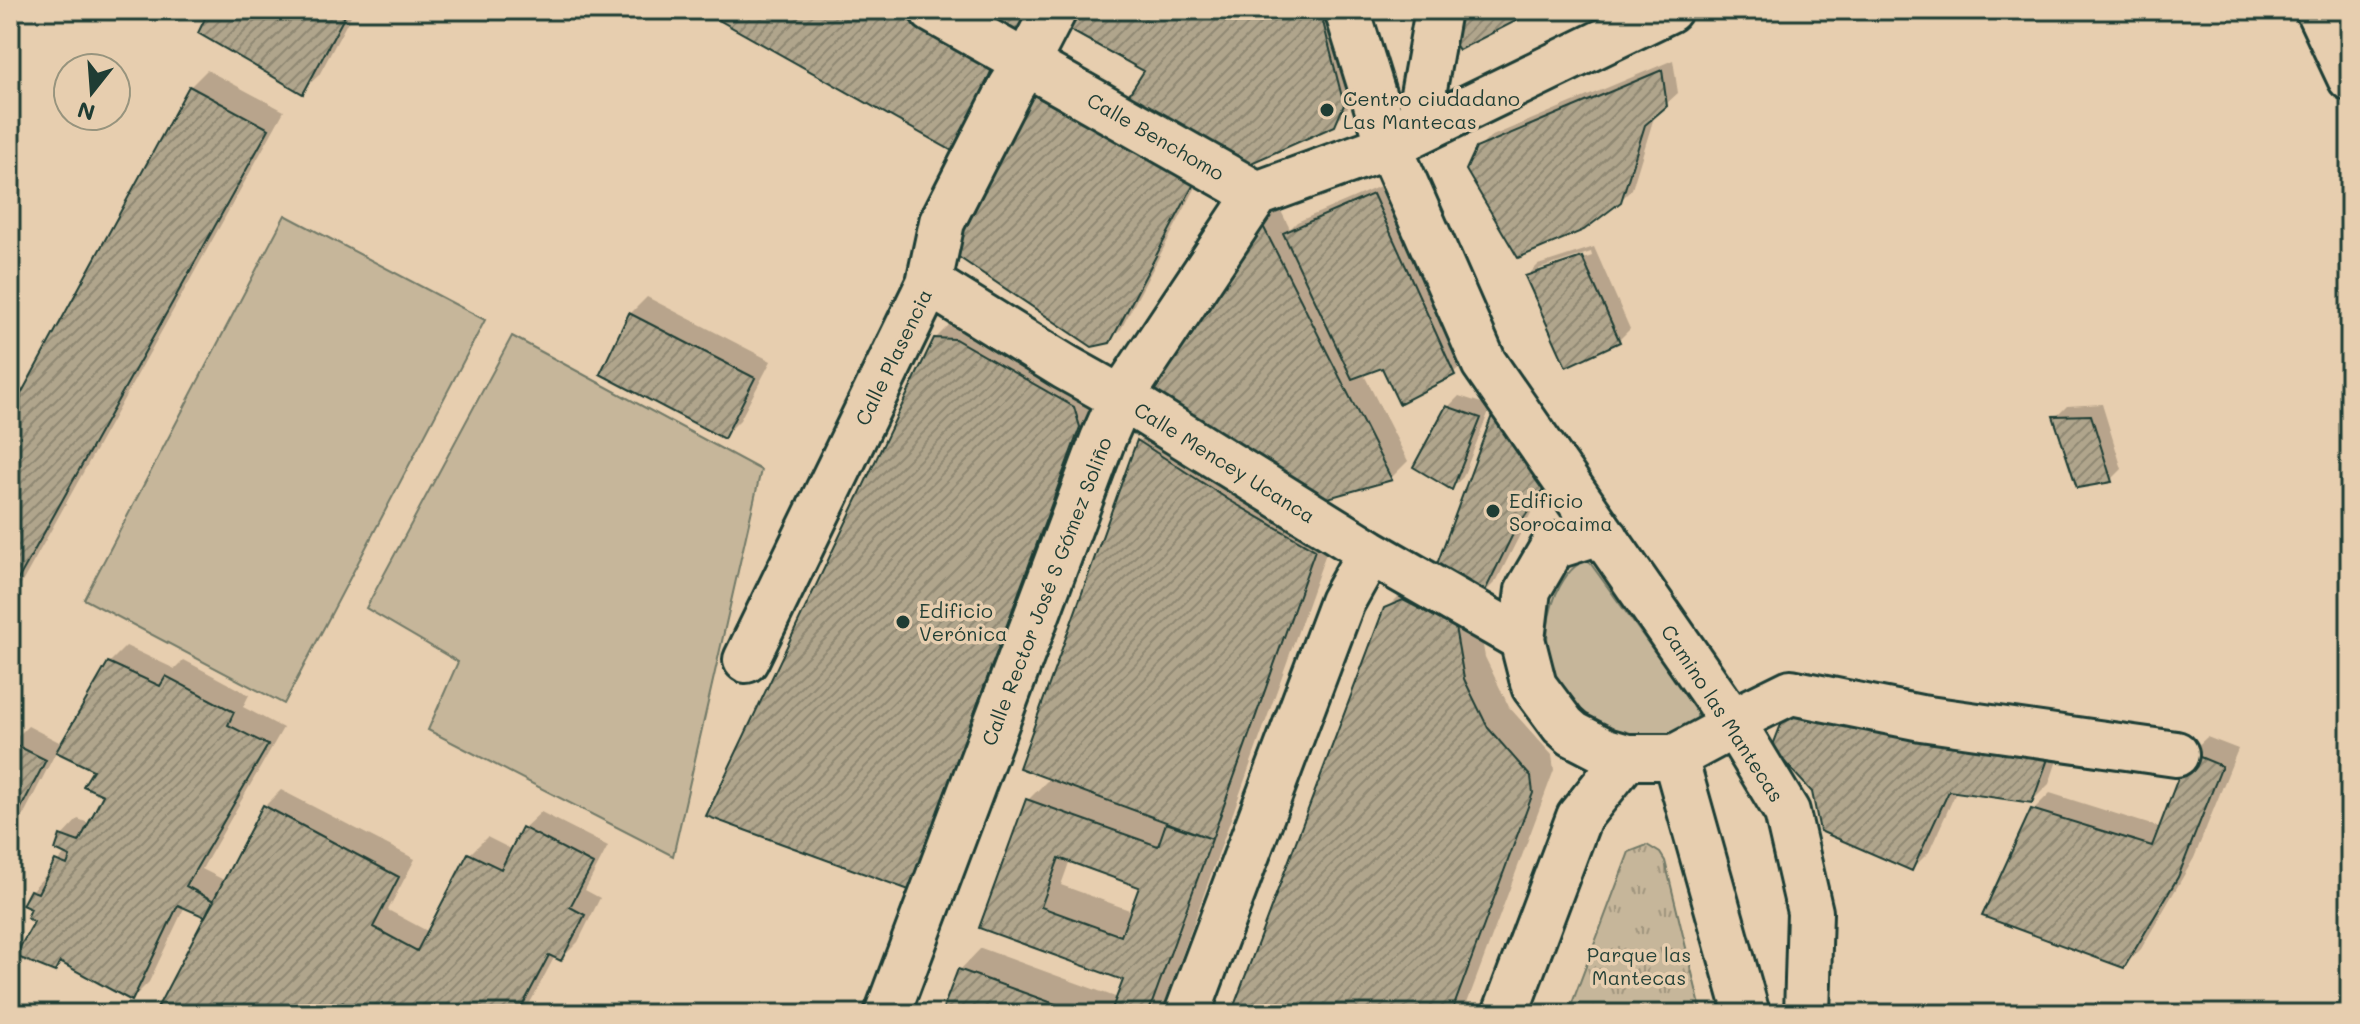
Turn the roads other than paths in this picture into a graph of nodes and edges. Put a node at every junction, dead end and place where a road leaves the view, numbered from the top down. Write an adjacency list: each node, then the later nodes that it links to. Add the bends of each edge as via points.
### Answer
1 (932, 10): 7 (street, Calle Benchomo)
2 (1054, 10): 7 (street, Calle Plasencia)
3 (1347, 10): 9 (street, Camino las Mantecas)
4 (1438, 10): 9 (street, via 1422,100)
5 (1669, 10): 9 (street)
6 (2318, 10): 8 (street)
7 (1027, 62): 10 (street, Calle Benchomo); 11 (street, Calle Plasencia, via 942,222)
8 (2350, 78)
9 (1405, 138): 10 (street); 13 (street, Camino las Mantecas, via 1484,363)
10 (1257, 194): 12 (street, Calle Rector José S Gómez Soliño)
11 (929, 283): 12 (street, Calle Mencey Ucanca); 18 (street, Calle Plasencia)
12 (1121, 398): 16 (street, Calle Mencey Ucanca); 25 (street, Calle Rector José S Gómez Soliño)
13 (1570, 485): 14 (street, Camino las Mantecas); 15 (street)
14 (1606, 538): 15 (street, via 1591,535); 19 (street, Camino las Mantecas)
15 (1553, 547): 17 (street, via 1528,590)
16 (1370, 552): 17 (street, Calle Mencey Ucanca); 26 (street, via 1342,602)
17 (1522, 639): 20 (street, via 1534,686)
18 (746, 660)
19 (1732, 721): 21 (street, via 1791,692 1921,718); 23 (street); 29 (street, Camino las Mantecas, via 1787,812 1810,912)
20 (1573, 734): 22 (street); 24 (street)
21 (2176, 754)
22 (1627, 757): 23 (street); 24 (street)
23 (1675, 757): 28 (street)
24 (1579, 817): 27 (street)
25 (887, 1014)
26 (1187, 1014)
27 (1505, 1014)
28 (1747, 1014)
29 (1807, 1014)

